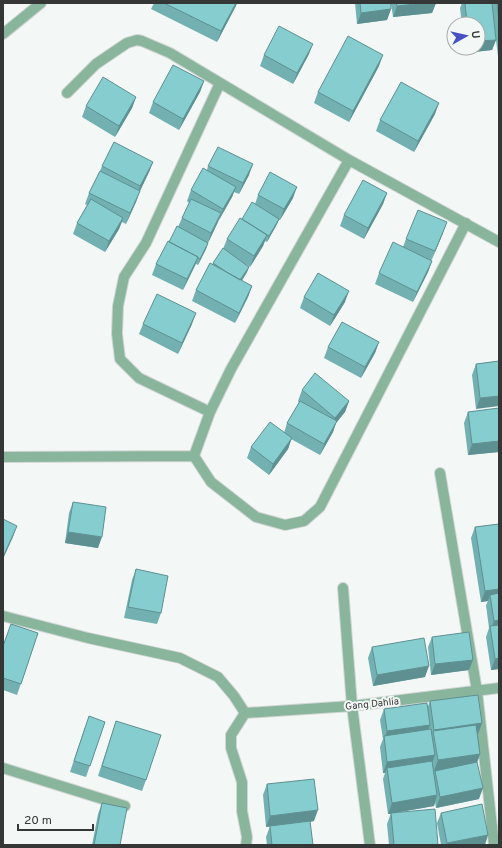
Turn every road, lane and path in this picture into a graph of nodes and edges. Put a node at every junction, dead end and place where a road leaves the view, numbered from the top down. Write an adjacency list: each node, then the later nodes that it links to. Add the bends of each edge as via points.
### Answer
1 (41, 3): 2 (street)
2 (3, 34)
3 (220, 83): 4 (street, via 170,53 137,40 127,43 96,64); 5 (street); 8 (street, via 146,242 124,277 118,306 117,334 120,359 139,378)
4 (67, 93)
5 (349, 160): 6 (street); 8 (street, via 231,368)
6 (466, 223): 7 (street); 9 (street, via 320,507 304,521 285,525 256,517 211,482)
7 (499, 242)
8 (210, 412): 9 (street)
9 (194, 456): 10 (street)
10 (3, 457)
11 (440, 473): 15 (street)
12 (343, 588): 16 (street)
13 (3, 616): 17 (street, via 180,658 218,677)
14 (499, 688): 15 (street, Gang Dahlia)
15 (477, 691): 16 (street, Gang Dahlia); 22 (street)
16 (352, 706): 17 (street, Gang Dahlia); 21 (street)
17 (245, 713): 20 (street, via 231,735 231,748 242,782)
18 (3, 768): 19 (street)
19 (125, 806)
20 (246, 841)
21 (370, 845)
22 (494, 845)

